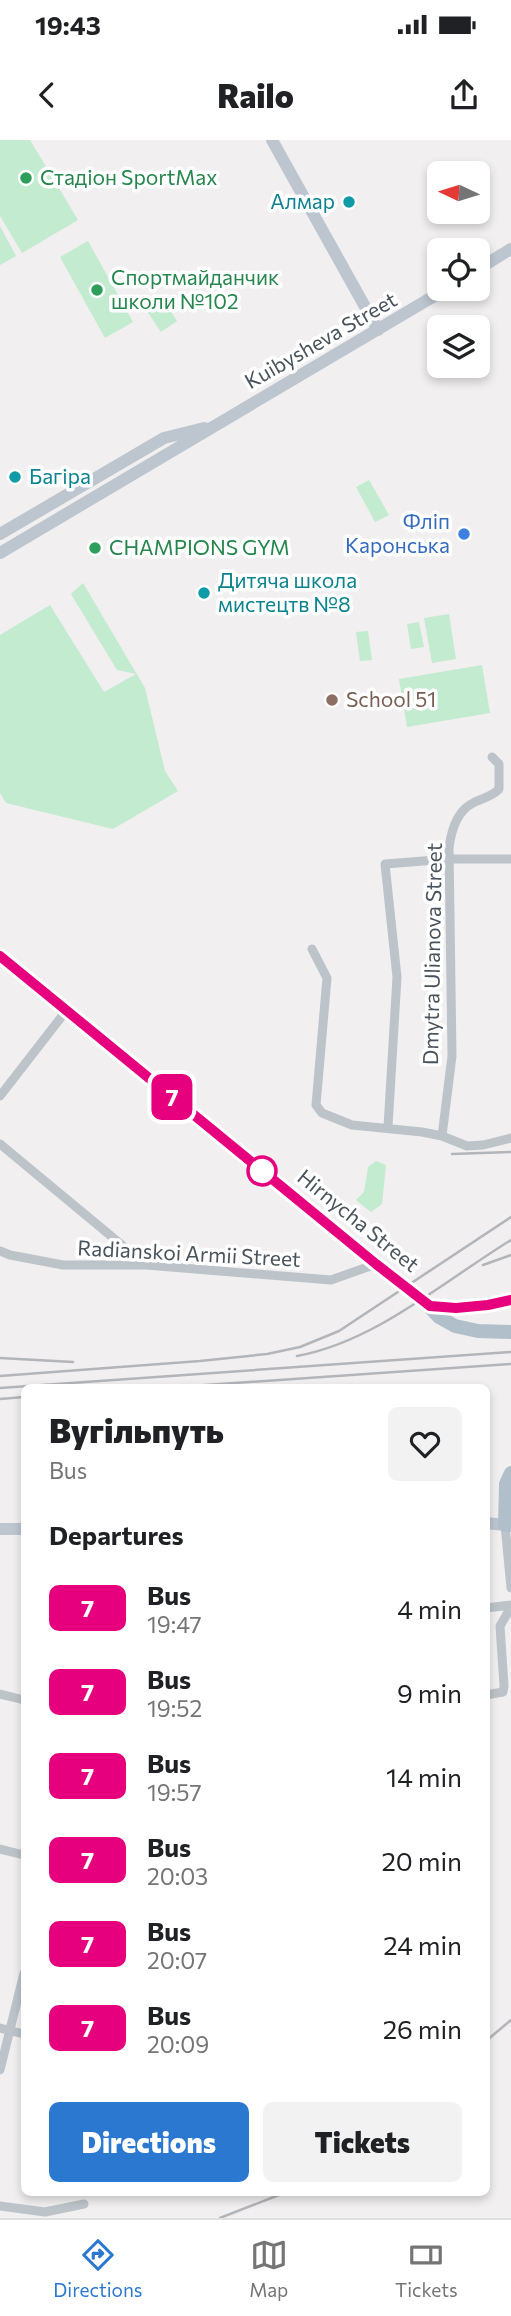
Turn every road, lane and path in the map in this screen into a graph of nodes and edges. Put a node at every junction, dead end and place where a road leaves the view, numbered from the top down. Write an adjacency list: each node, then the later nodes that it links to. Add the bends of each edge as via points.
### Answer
1 (272, 140): 5 (main road)
2 (511, 249): 3 (main road)
3 (490, 262)
4 (427, 300): 5 (main road, Kuibysheva Street)
5 (378, 330): 6 (main road, Kuibysheva Street)
6 (214, 426): 7 (main road, Kuibysheva Street); 8 (main road, Kuibysheva Street)
7 (164, 438): 8 (main road, via 173,441); 9 (main road, Kuibysheva Street)
8 (170, 452): 10 (main road, Kuibysheva Street)
9 (0, 534)
10 (0, 553)
11 (492, 757): 12 (street, Dmytra Ulianova Street, via 499,764 499,789 471,804 454,824)
12 (449, 859): 13 (street); 18 (street, via 385,864 397,977); 19 (street, Dmytra Ulianova Street, via 452,1056)
13 (511, 859)
14 (312, 948): 18 (street, via 327,978 318,1110 352,1125)
15 (0, 956): 16 (main road, Hirnycha Street)
16 (66, 1011): 17 (street); 23 (main road, Hirnycha Street)
17 (0, 1096)
18 (388, 1128): 19 (street)
19 (442, 1136): 20 (street, via 475,1146)
20 (511, 1138)
21 (0, 1144): 24 (street)
22 (0, 1251): 24 (street, Radianskoi Armii Street, via 62,1265)
23 (376, 1264): 24 (street, Radianskoi Armii Street, via 331,1280); 26 (main road, Hirnycha Street)
24 (146, 1265)
25 (511, 1301): 26 (main road, via 456,1308)
26 (430, 1306): 27 (main road, Hirnycha Street, via 455,1326)
27 (511, 1332)
28 (511, 1473): 30 (main road, via 506,1484)
29 (490, 1523): 30 (main road)
30 (508, 1525): 33 (street)
31 (0, 1529): 32 (main road)
32 (21, 1529)
33 (511, 1588)
34 (511, 1606): 35 (street); 37 (street, via 500,1626 503,1692)
35 (490, 1608)
36 (0, 1694): 38 (street)
37 (490, 1695)
38 (21, 1699)
39 (0, 1849): 40 (street)
40 (21, 1854)
41 (21, 1985): 43 (street)
42 (0, 2028): 43 (street)
43 (10, 2031): 44 (street); 45 (street)
44 (21, 2033)
45 (0, 2070)
46 (84, 2204): 47 (street, via 45,2212)
47 (0, 2206)

